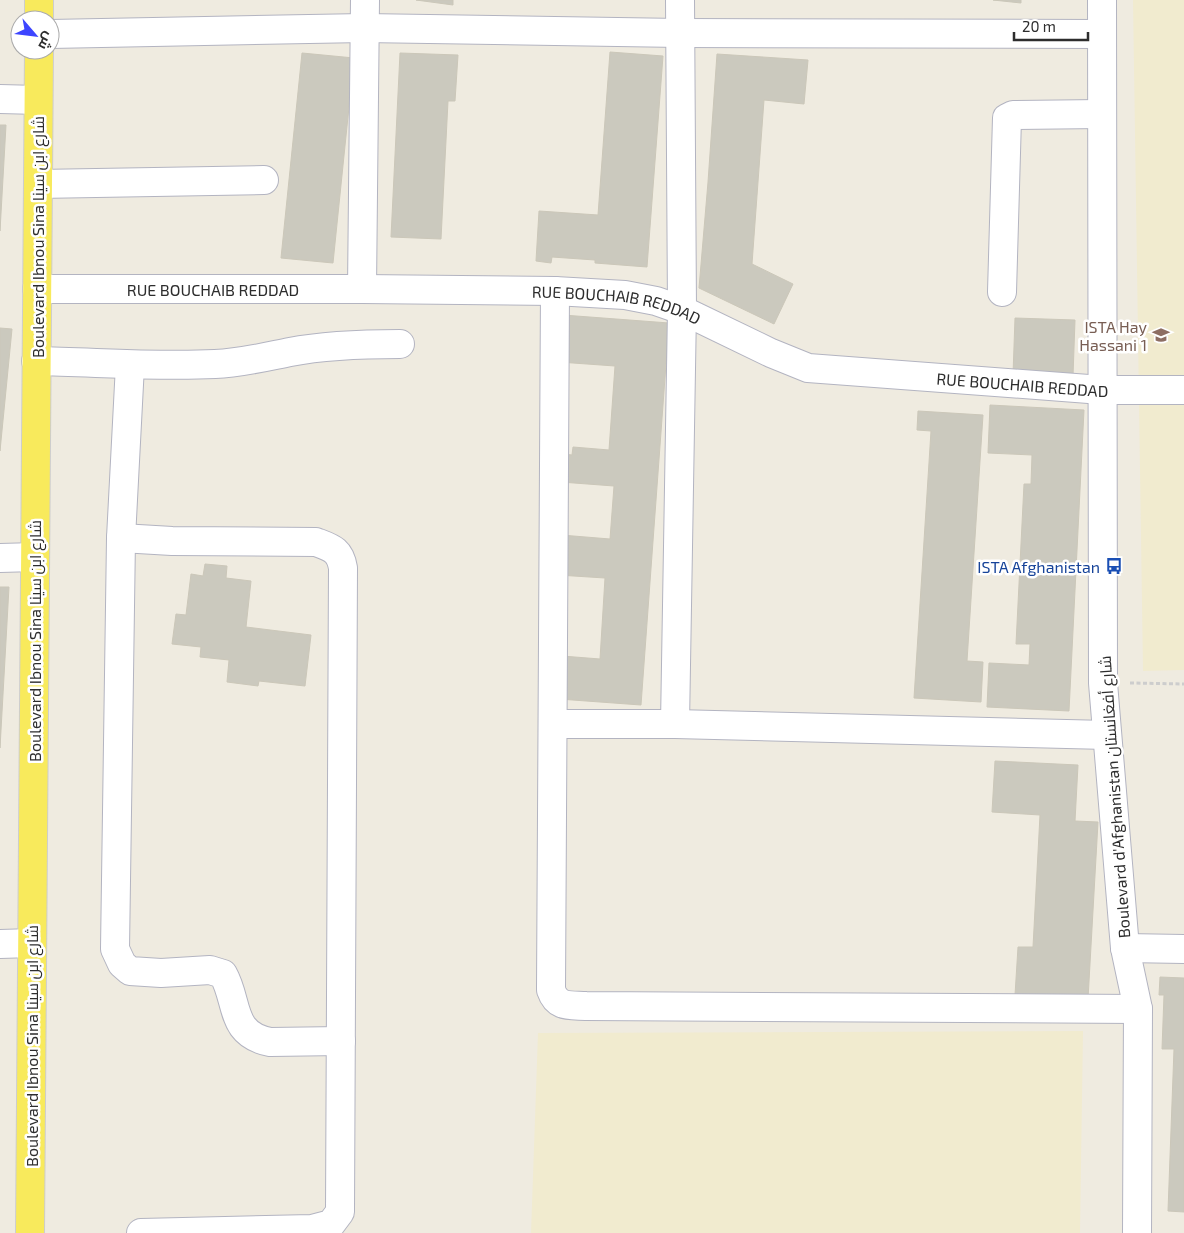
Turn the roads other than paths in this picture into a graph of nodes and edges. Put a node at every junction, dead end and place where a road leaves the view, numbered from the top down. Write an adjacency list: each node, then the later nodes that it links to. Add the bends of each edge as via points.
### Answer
1 (365, 0): 4 (street)
2 (680, 0): 5 (street)
3 (1102, 0): 7 (street, Boulevard d'Afghanistan شارع أفغانستان)
4 (364, 28): 5 (street); 6 (street); 15 (street)
5 (680, 33): 7 (street); 18 (street)
6 (60, 34)
7 (1101, 34): 11 (street, Boulevard d'Afghanistan شارع أفغانستان)
8 (39, 60): 10 (main road, Boulevard Ibnou Sina شارع ابن سينا)
9 (0, 99): 10 (street)
10 (38, 100): 13 (main road, Boulevard Ibnou Sina شارع ابن سينا)
11 (1101, 114): 17 (street, via 1013,115 1006,118); 22 (street, Boulevard d'Afghanistan شارع أفغانستان)
12 (264, 180): 13 (street)
13 (38, 184): 14 (main road, Boulevard Ibnou Sina شارع ابن سينا)
14 (37, 289): 15 (street, RUE BOUCHAIB REDDAD); 20 (main road, Boulevard Ibnou Sina شارع ابن سينا)
15 (362, 289): 16 (street, RUE BOUCHAIB REDDAD)
16 (555, 291): 18 (street, RUE BOUCHAIB REDDAD, via 625,294); 27 (street)
17 (1002, 292)
18 (682, 310): 22 (street, RUE BOUCHAIB REDDAD, via 808,368); 28 (street)
19 (400, 344): 21 (street, via 316,349 215,364)
20 (36, 361): 21 (street); 25 (main road, Boulevard Ibnou Sina شارع ابن سينا)
21 (130, 365): 24 (street)
22 (1102, 390): 23 (street, RUE BOUCHAIB REDDAD); 29 (street, Boulevard d'Afghanistan شارع أفغانستان)
23 (1184, 390)
24 (121, 538): 35 (street, via 115,950 130,971 210,970 223,974 230,985 242,1026 251,1036 270,1042); 35 (street, via 316,542 334,549 341,560)
25 (35, 557): 26 (street); 30 (main road, Boulevard Ibnou Sina شارع ابن سينا)
26 (0, 558)
27 (553, 724): 28 (street); 34 (street, via 552,990 558,1003 586,1006)
28 (675, 724): 29 (street)
29 (1106, 735): 32 (street, Boulevard d'Afghanistan شارع أفغانستان)
30 (32, 943): 31 (street); 36 (main road, Boulevard Ibnou Sina شارع ابن سينا)
31 (0, 944)
32 (1125, 948): 33 (street); 34 (street, Boulevard d'Afghanistan شارع أفغانستان)
33 (1184, 949)
34 (1138, 1009): 38 (street, Boulevard d'Afghanistan شارع أفغانستان)
35 (341, 1041): 37 (street, via 340,1212 331,1224 312,1229)
36 (30, 1233)
37 (140, 1233)
38 (1140, 1233)

